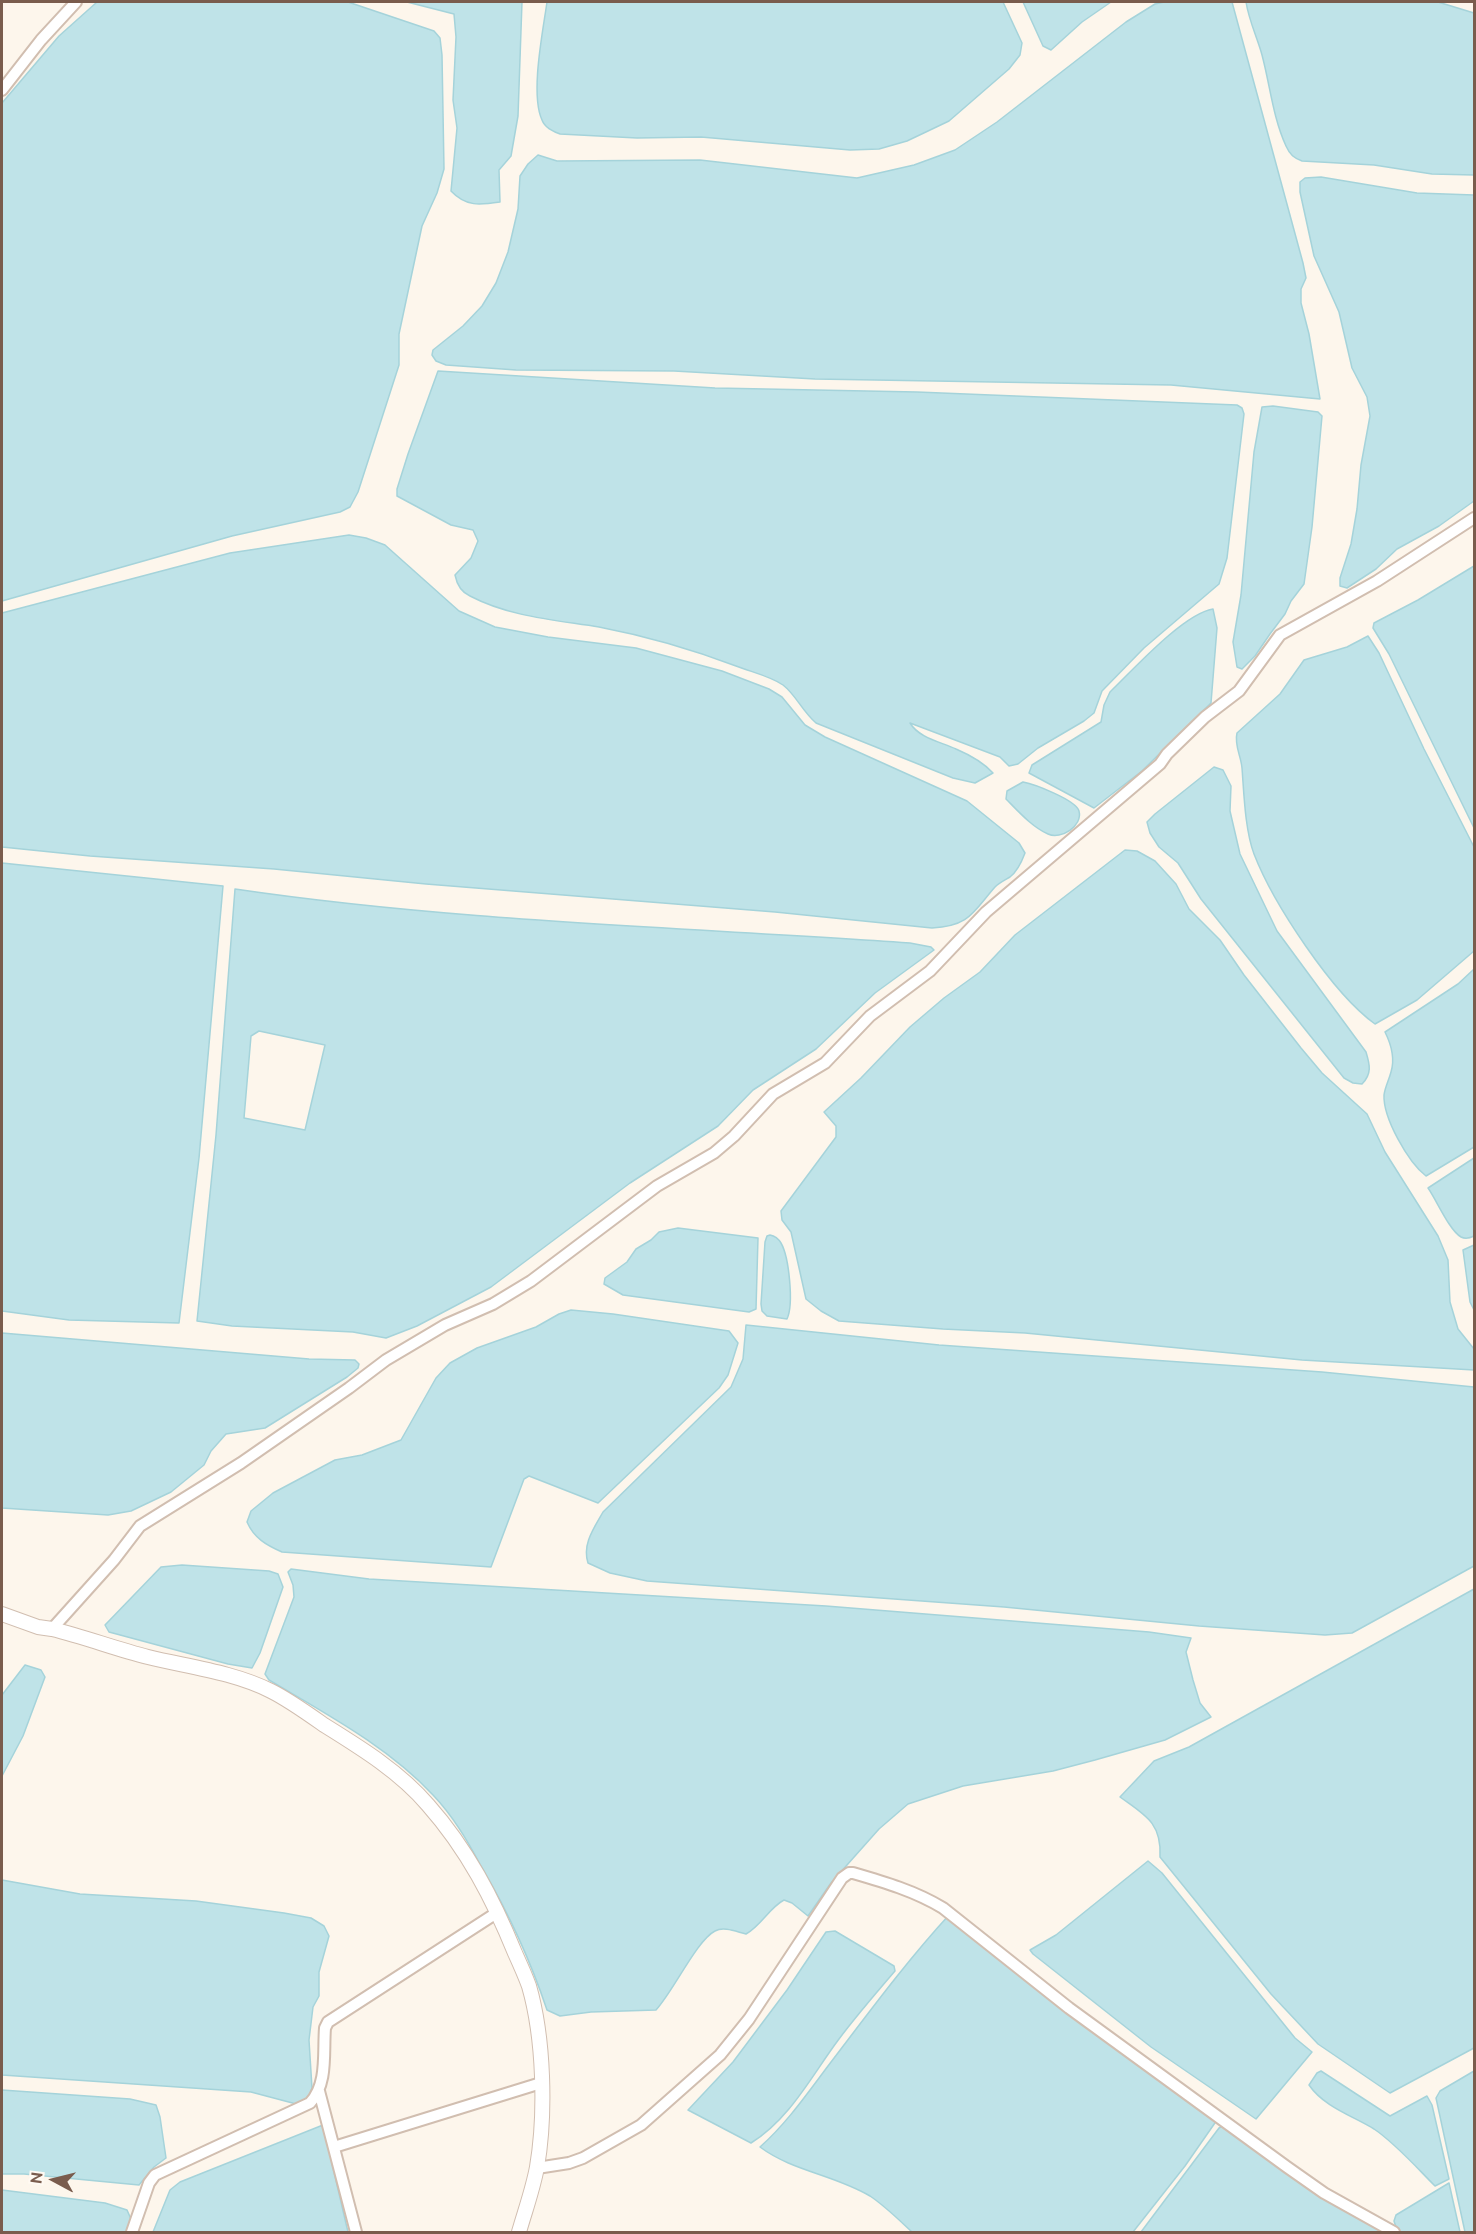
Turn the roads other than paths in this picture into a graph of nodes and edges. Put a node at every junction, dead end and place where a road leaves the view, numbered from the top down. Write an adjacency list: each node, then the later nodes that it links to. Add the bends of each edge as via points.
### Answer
1 (76, 2): 2 (street)
2 (2, 90)
3 (1474, 518): 5 (street, via 1377,581 1280,635 1239,690 1204,717 1160,764 993,906 930,971 870,1016 825,1064 773,1094 714,1153 657,1186 531,1281 386,1360 241,1463 140,1526)
4 (2, 1614): 5 (street)
5 (52, 1629): 6 (street, via 254,1683 305,1712 367,1752 429,1805 472,1863)
6 (498, 1912): 7 (street, via 529,1986 539,2042); 8 (street, via 327,2022)
7 (541, 2083): 9 (street); 10 (street)
8 (319, 2091): 9 (street); 11 (street, via 310,2103 155,2175)
9 (334, 2147): 12 (street)
10 (537, 2168): 13 (street); 14 (street, via 570,2163 594,2153 641,2126 695,2078 736,2036 842,1878 854,1873 898,1887 943,1908 1069,2008 1287,2167 1324,2193)
11 (132, 2232)
12 (356, 2232)
13 (519, 2232)
14 (1394, 2232)

